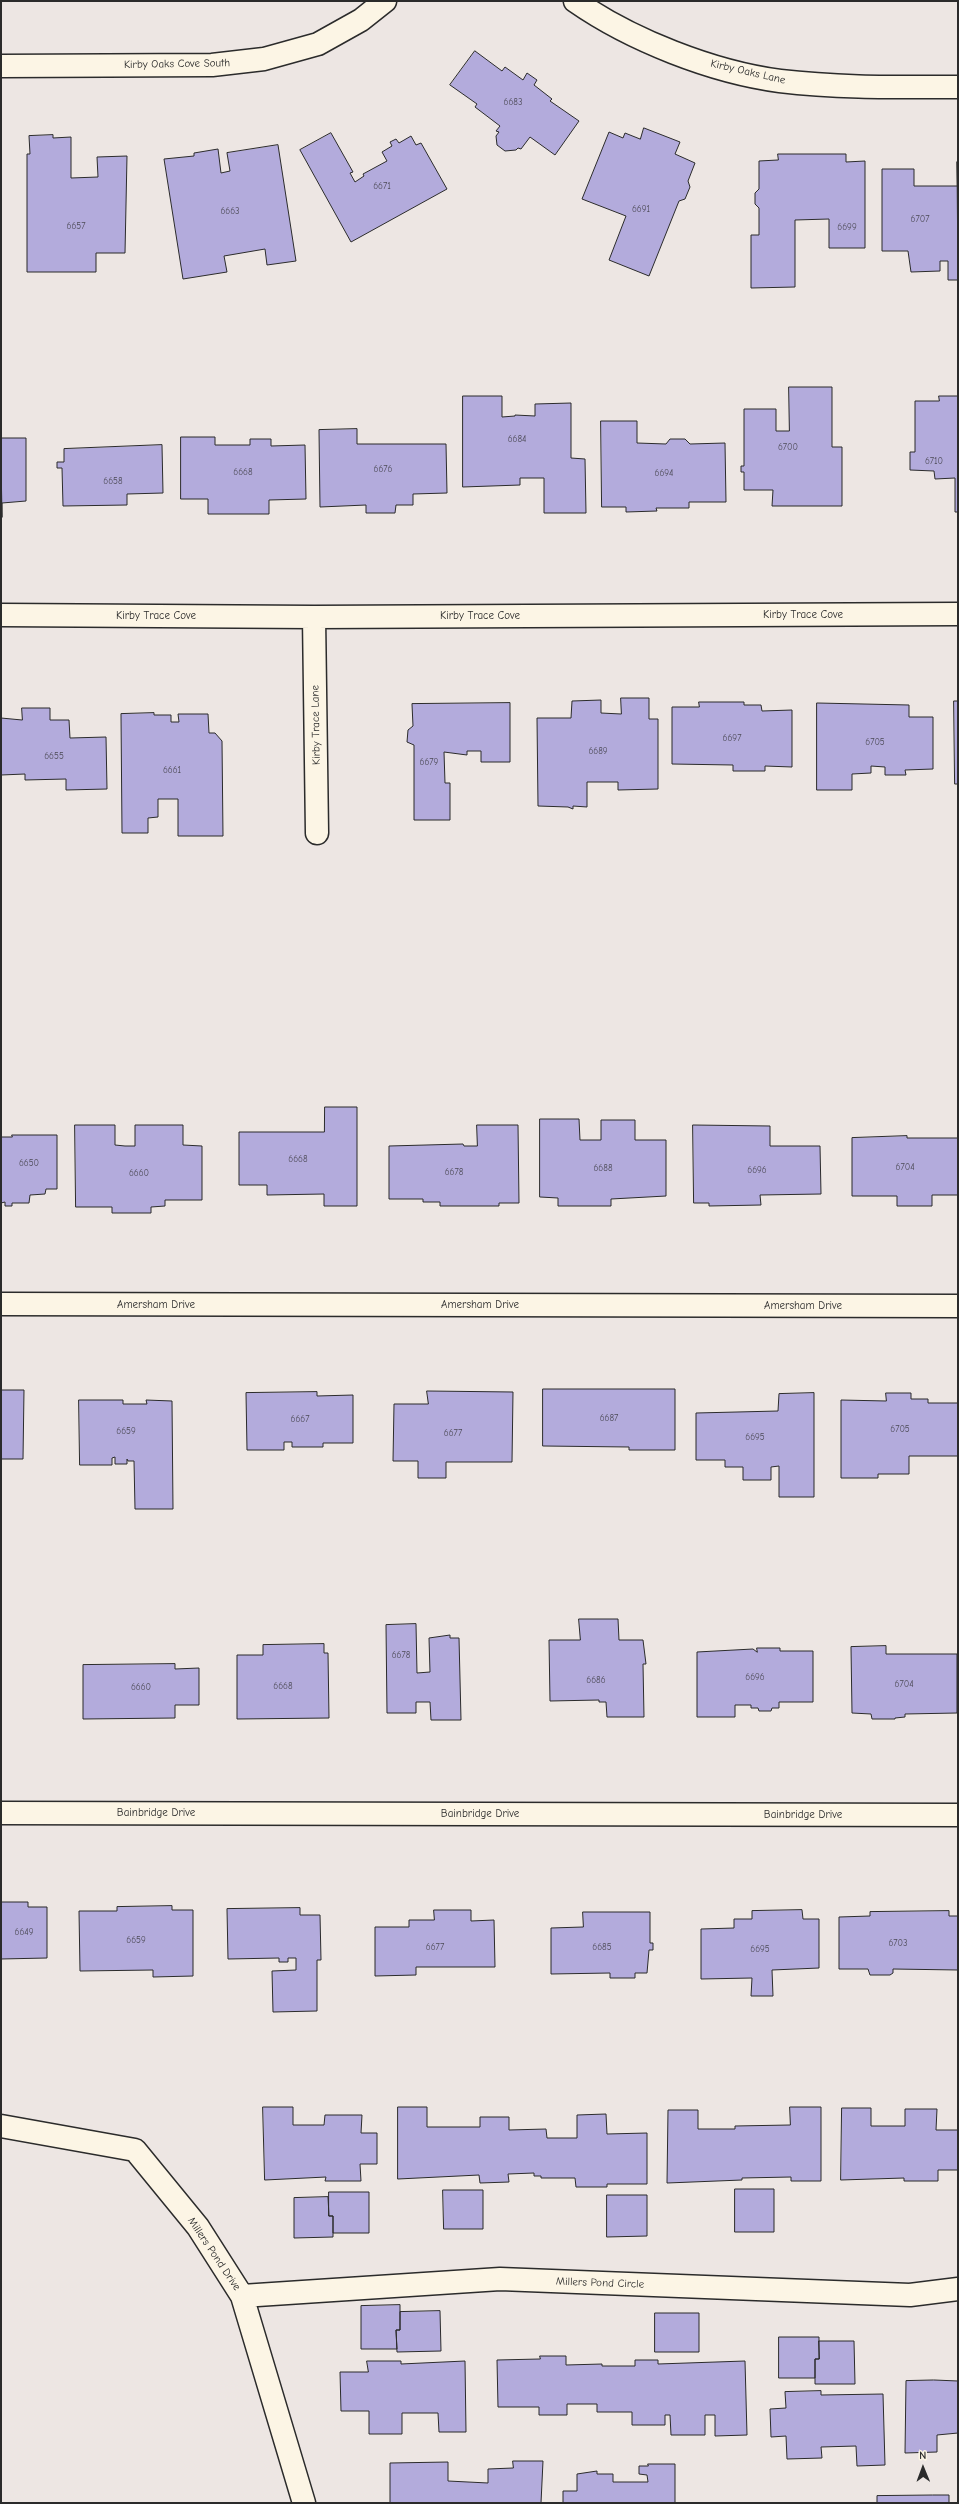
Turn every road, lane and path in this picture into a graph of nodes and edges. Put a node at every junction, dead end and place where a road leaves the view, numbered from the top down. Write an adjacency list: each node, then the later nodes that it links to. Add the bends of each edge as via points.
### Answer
1 (385, 1): 3 (street, Kirby Oaks Cove South, via 361,20 318,44 264,59 212,65)
2 (576, 1): 4 (street, Kirby Oaks Lane, via 622,30 675,53 770,79 842,86)
3 (1, 66)
4 (958, 87)
5 (958, 614): 7 (street, Kirby Trace Cove)
6 (1, 616): 7 (street, Kirby Trace Cove)
7 (314, 617): 8 (street, Kirby Trace Lane)
8 (317, 833)
9 (1, 1304): 10 (street, Amersham Drive)
10 (958, 1306)
11 (1, 1813): 12 (street, Bainbridge Drive)
12 (958, 1815)
13 (1, 2126): 15 (street, Millers Pond Drive, via 135,2150 198,2227)
14 (958, 2289): 15 (street, Millers Pond Circle, via 910,2295 500,2279)
15 (242, 2296): 16 (street, Millers Pond Drive)
16 (304, 2503)

